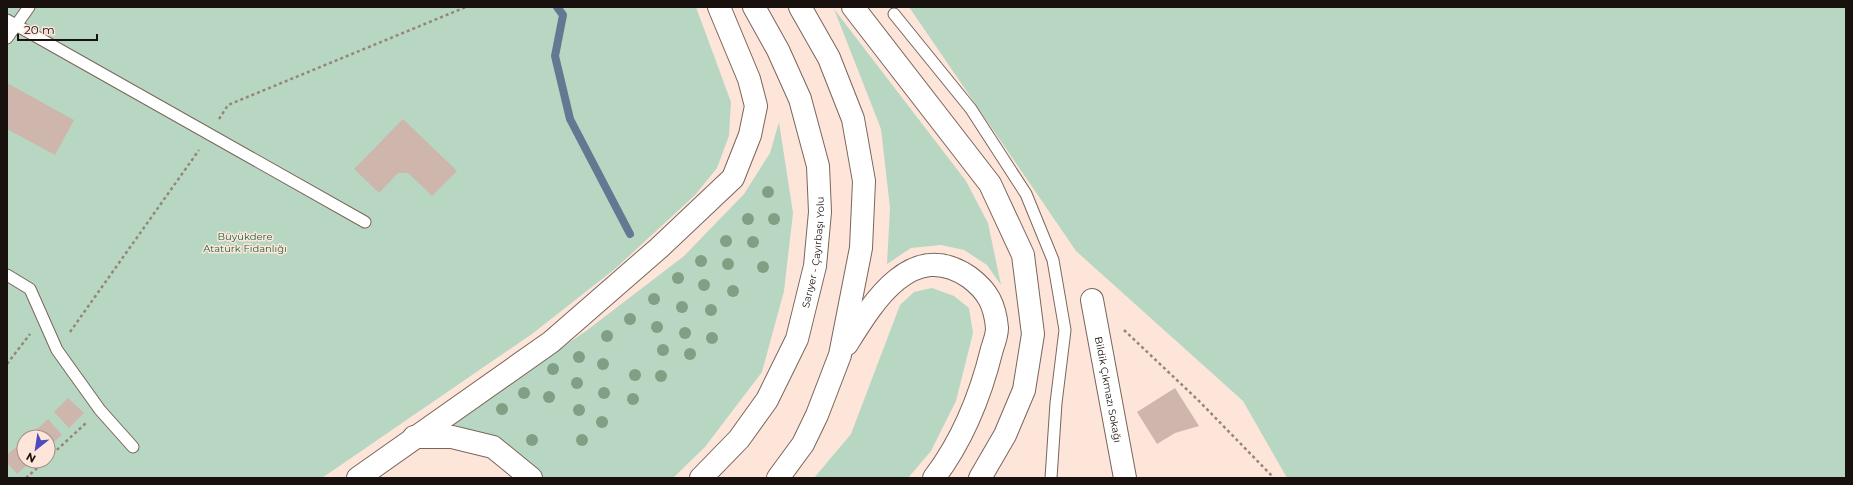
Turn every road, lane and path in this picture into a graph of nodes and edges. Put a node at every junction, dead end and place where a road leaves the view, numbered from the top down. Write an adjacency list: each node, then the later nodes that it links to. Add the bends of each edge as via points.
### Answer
1 (29, 7): 8 (lane)
2 (719, 7): 18 (main road, via 749,79 756,106 750,135 733,178 659,248 551,342)
3 (754, 7): 25 (main road, Sarıyer - Çayırbaşı Yolu, via 778,50 800,99 818,166 820,212 815,266 797,339 767,400 739,439)
4 (800, 7): 15 (main road, via 829,58 853,119 864,181 861,248)
5 (853, 7): 28 (main road, via 990,184 1023,255 1033,334 1024,390 1005,435)
6 (894, 14): 29 (lane, via 971,109 1026,194 1053,260 1065,330 1056,403)
7 (7, 20): 8 (lane)
8 (17, 26): 9 (lane); 10 (lane)
9 (7, 38)
10 (365, 222)
11 (7, 275): 13 (lane, via 30,289)
12 (1092, 300): 30 (main road, Bildik Çıkmazı Sokağı)
13 (42, 317): 16 (path); 17 (lane, via 57,350)
14 (1120, 327): 31 (path, via 1200,401)
15 (840, 355): 26 (main road, via 818,415 803,444); 27 (main road, via 866,312 891,283 913,268 934,265 957,269 978,284 992,301 997,330 987,369 948,460)
16 (7, 364)
17 (100, 410): 19 (lane); 20 (path)
18 (414, 438): 23 (main road); 24 (main road, via 452,437 493,448)
19 (133, 446)
20 (56, 451)
21 (36, 469): 22 (path)
22 (26, 478)
23 (358, 478)
24 (531, 478)
25 (702, 478)
26 (778, 478)
27 (934, 478)
28 (980, 478)
29 (1051, 478)
30 (1125, 478)
31 (1274, 478)

